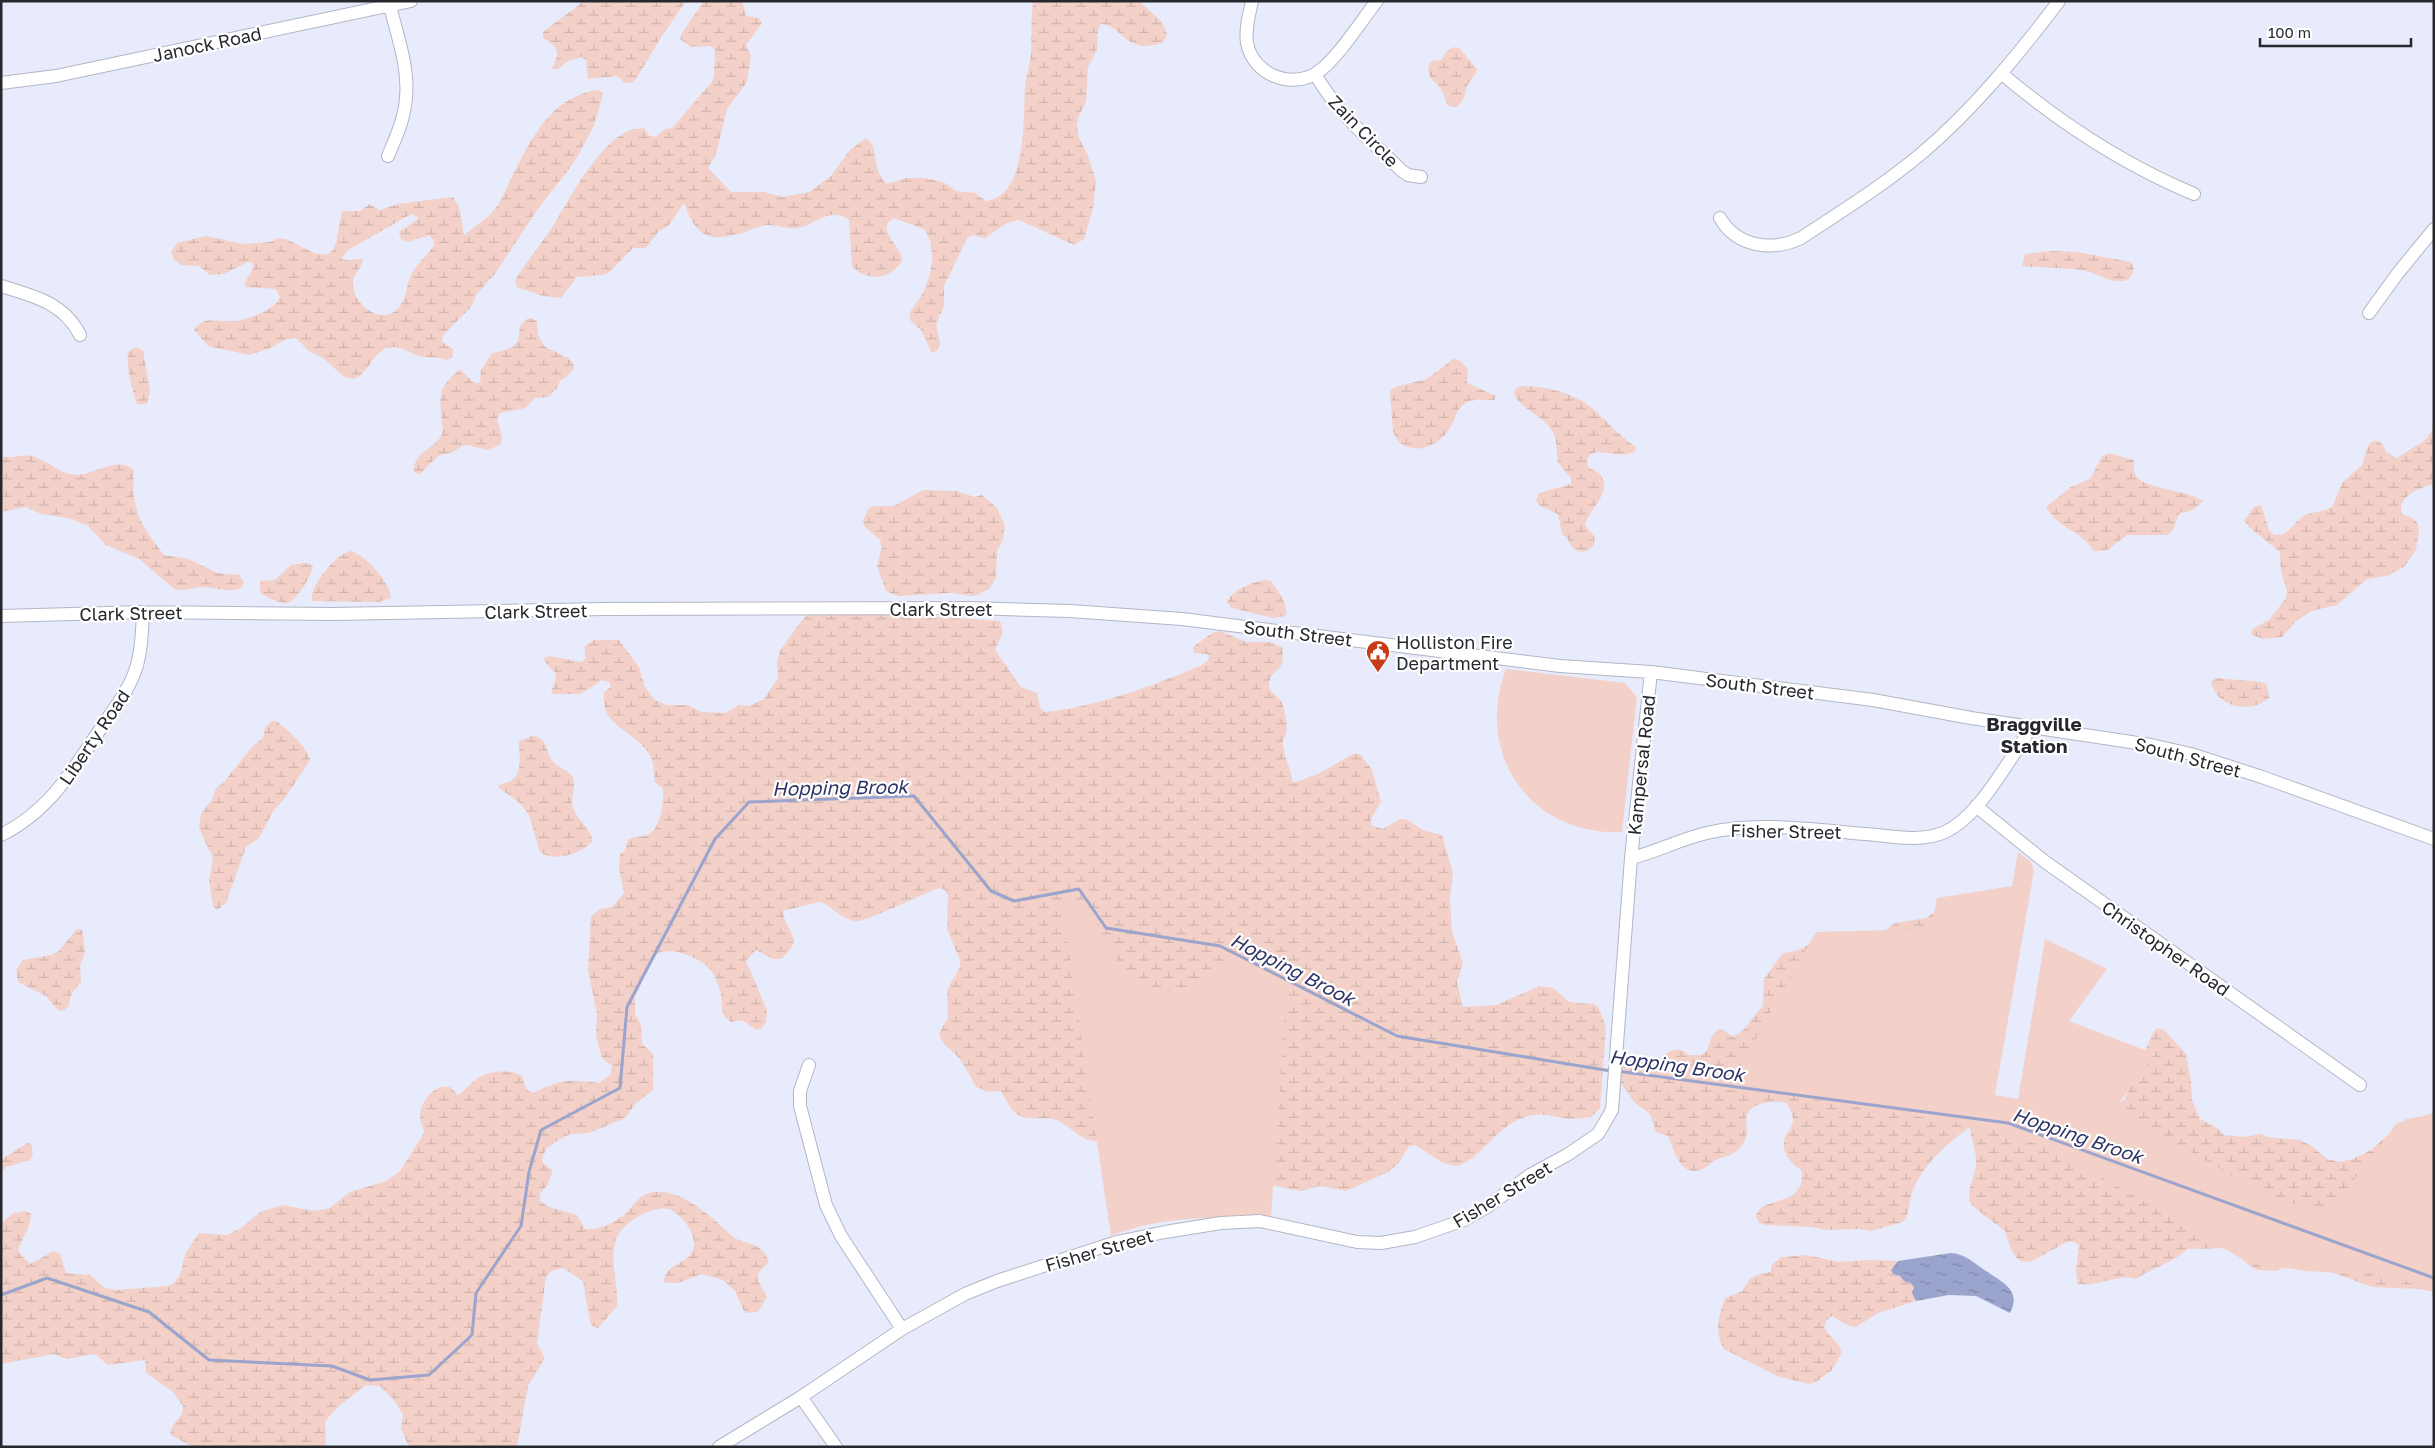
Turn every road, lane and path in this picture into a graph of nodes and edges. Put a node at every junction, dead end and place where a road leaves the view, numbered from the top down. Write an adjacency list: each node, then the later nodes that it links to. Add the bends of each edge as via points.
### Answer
1 (411, 1): 5 (street, Janock Road)
2 (1252, 1): 7 (street, via 1247,42 1258,65 1286,80 1301,80)
3 (1377, 1): 7 (street)
4 (2059, 1): 6 (street)
5 (390, 6): 8 (street, Janock Road, via 56,76); 9 (street, via 404,70 406,97 398,133)
6 (2001, 72): 11 (street, via 2035,102 2100,147 2133,167); 12 (street, via 1921,154 1801,238 1780,246 1755,244 1736,237)
7 (1315, 74): 10 (street, Zain Circle, via 1346,118 1408,175)
8 (1, 83)
9 (388, 156)
10 (1421, 177)
11 (2194, 194)
12 (1720, 218)
13 (2434, 229): 15 (street)
14 (1, 286): 16 (street, via 62,310)
15 (2369, 313)
16 (80, 335)
17 (1070, 611): 18 (street, Clark Street, via 968,608 333,614); 20 (street, South Street, via 1182,619 1550,664)
18 (143, 612): 19 (street, Clark Street); 23 (street, Liberty Road, via 141,651 125,692 62,787 32,816)
19 (1, 616)
20 (1651, 672): 21 (street, South Street, via 1873,700); 25 (street, Kampersal Road)
21 (2029, 726): 22 (street, Fisher Street, via 2025,738); 24 (street, South Street, via 2185,753)
22 (1976, 806): 25 (street, Fisher Street, via 1954,827 1929,836 1736,829 1697,835); 27 (street, Christopher Road, via 2044,861)
23 (1, 835)
24 (2434, 838)
25 (1631, 858): 28 (street, Fisher Street, via 1612,1110 1598,1134 1530,1175 1487,1207 1450,1226 1404,1240 1381,1243 1345,1241 1260,1221 1149,1234 997,1281 965,1294)
26 (809, 1065): 28 (street, via 800,1091 800,1106 826,1205 841,1236)
27 (2360, 1085)
28 (902, 1329): 29 (street, Fisher Street)
29 (801, 1396): 30 (street, Fisher Street); 31 (street)
30 (719, 1447)
31 (836, 1447)

